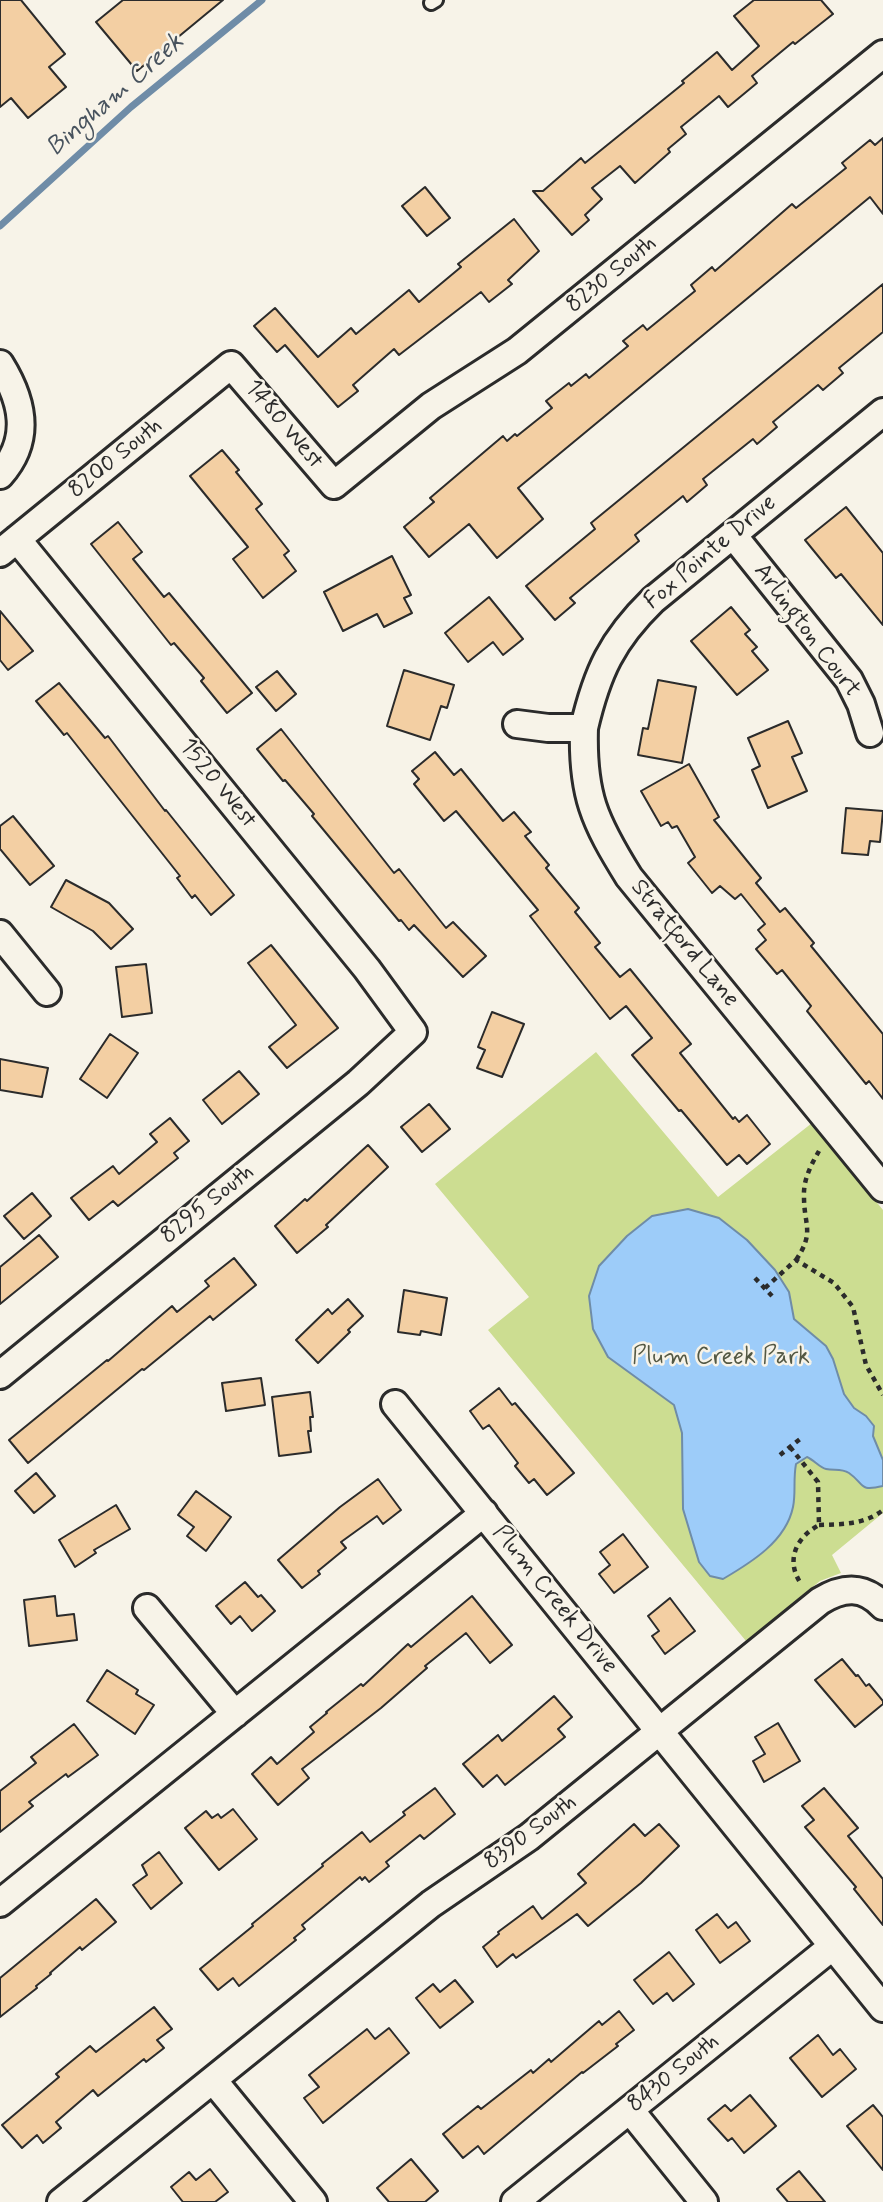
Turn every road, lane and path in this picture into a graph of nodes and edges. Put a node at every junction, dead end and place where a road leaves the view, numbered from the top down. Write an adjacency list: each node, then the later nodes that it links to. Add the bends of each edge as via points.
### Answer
1 (883, 54): 6 (street, 8230 South, via 517,351 431,406)
2 (0, 363): 5 (street, via 13,384 22,415 18,447)
3 (232, 365): 6 (street, 1480 West); 8 (street, 8200 South)
4 (883, 412): 7 (street, Fox Pointe Drive)
5 (0, 475)
6 (334, 485)
7 (733, 535): 10 (street, Fox Pointe Drive, via 630,623 608,655); 11 (street, Arlington Court, via 849,680)
8 (8, 546): 14 (street, 1520 West, via 367,969)
9 (517, 724): 10 (street)
10 (584, 727): 16 (street, Stratford Lane, via 588,799 604,839 629,877)
11 (870, 733)
12 (0, 934): 13 (street)
13 (47, 992)
14 (413, 1032): 23 (street, 8295 South, via 358,1083)
15 (820, 1151): 17 (path, via 805,1183 808,1237)
16 (883, 1188)
17 (796, 1260): 18 (path); 21 (path)
18 (817, 1273): 20 (path); 24 (path, via 834,1283 853,1307 866,1365)
19 (755, 1278): 21 (path)
20 (811, 1280)
21 (765, 1288): 22 (path)
22 (772, 1296)
23 (0, 1375)
24 (883, 1395)
25 (395, 1404): 30 (street)
26 (800, 1439): 27 (path)
27 (790, 1447): 28 (path); 31 (path, via 818,1482)
28 (780, 1455)
29 (883, 1510): 31 (path, via 861,1522)
30 (484, 1513): 35 (street, Plum Creek Drive); 36 (street, Plum Creek Drive)
31 (819, 1525): 32 (path, via 800,1539 794,1550 796,1577)
32 (802, 1586)
33 (883, 1606): 36 (street, 8390 South, via 866,1592 850,1588 820,1601)
34 (147, 1608): 35 (street)
35 (235, 1714): 37 (street, Plum Creek Drive)
36 (659, 1732): 38 (street, Plum Creek Drive); 40 (street, 8390 South, via 529,1837 431,1904)
37 (0, 1903)
38 (833, 1946): 39 (street, Plum Creek Drive); 41 (street, 8430 South)
39 (883, 2008)
40 (213, 2080): 42 (street, 8390 South); 43 (street)
41 (629, 2110): 44 (street, 8430 South); 45 (street)
42 (61, 2202)
43 (313, 2202)
44 (515, 2202)
45 (704, 2202)

